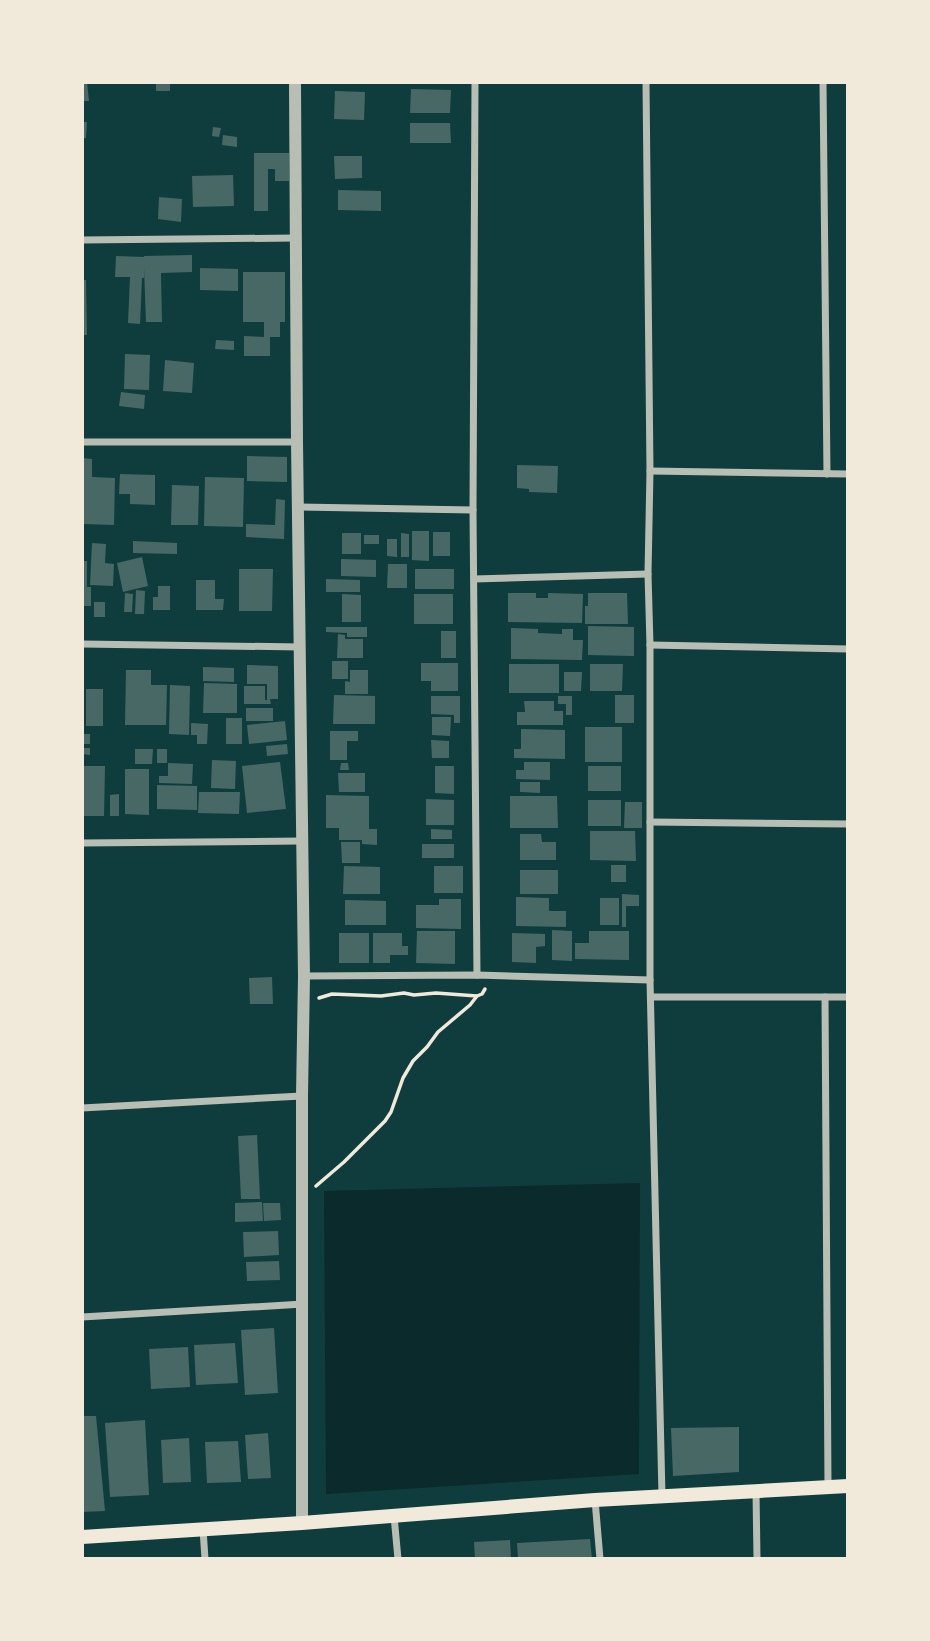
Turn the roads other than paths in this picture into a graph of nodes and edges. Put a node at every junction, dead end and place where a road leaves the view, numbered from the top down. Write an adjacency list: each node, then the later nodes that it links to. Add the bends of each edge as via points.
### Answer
1 (296, 82): 5 (street)
2 (475, 82): 13 (street)
3 (646, 82): 9 (street)
4 (823, 82): 10 (street)
5 (296, 238): 6 (street); 8 (street)
6 (82, 240)
7 (82, 442): 8 (street)
8 (297, 442): 12 (street)
9 (650, 471): 10 (street); 14 (street)
10 (827, 474): 11 (street)
11 (848, 474)
12 (299, 507): 13 (street); 18 (street)
13 (473, 510): 15 (street)
14 (648, 575): 15 (street); 17 (street)
15 (474, 579): 24 (street)
16 (82, 644): 18 (street)
17 (650, 645): 19 (street); 20 (street)
18 (299, 647): 22 (street)
19 (848, 649)
20 (650, 822): 21 (street); 26 (street)
21 (848, 824)
22 (302, 841): 23 (street); 25 (street)
23 (82, 843)
24 (477, 975): 25 (street); 26 (street)
25 (304, 976): 30 (street)
26 (650, 980): 27 (street)
27 (651, 996): 28 (street); 37 (street)
28 (825, 997): 29 (street); 35 (street)
29 (848, 997)
30 (302, 1096): 31 (street); 32 (street)
31 (82, 1108)
32 (303, 1304): 33 (street); 40 (street)
33 (82, 1317)
34 (848, 1486): 35 (main road)
35 (828, 1487): 36 (main road)
36 (756, 1490): 37 (main road); 46 (street)
37 (662, 1496): 38 (main road)
38 (595, 1500): 39 (main road); 45 (street)
39 (394, 1516): 40 (main road); 44 (street)
40 (302, 1523): 41 (main road)
41 (203, 1529): 42 (main road); 43 (street)
42 (82, 1537)
43 (205, 1559)
44 (398, 1559)
45 (600, 1559)
46 (757, 1559)

